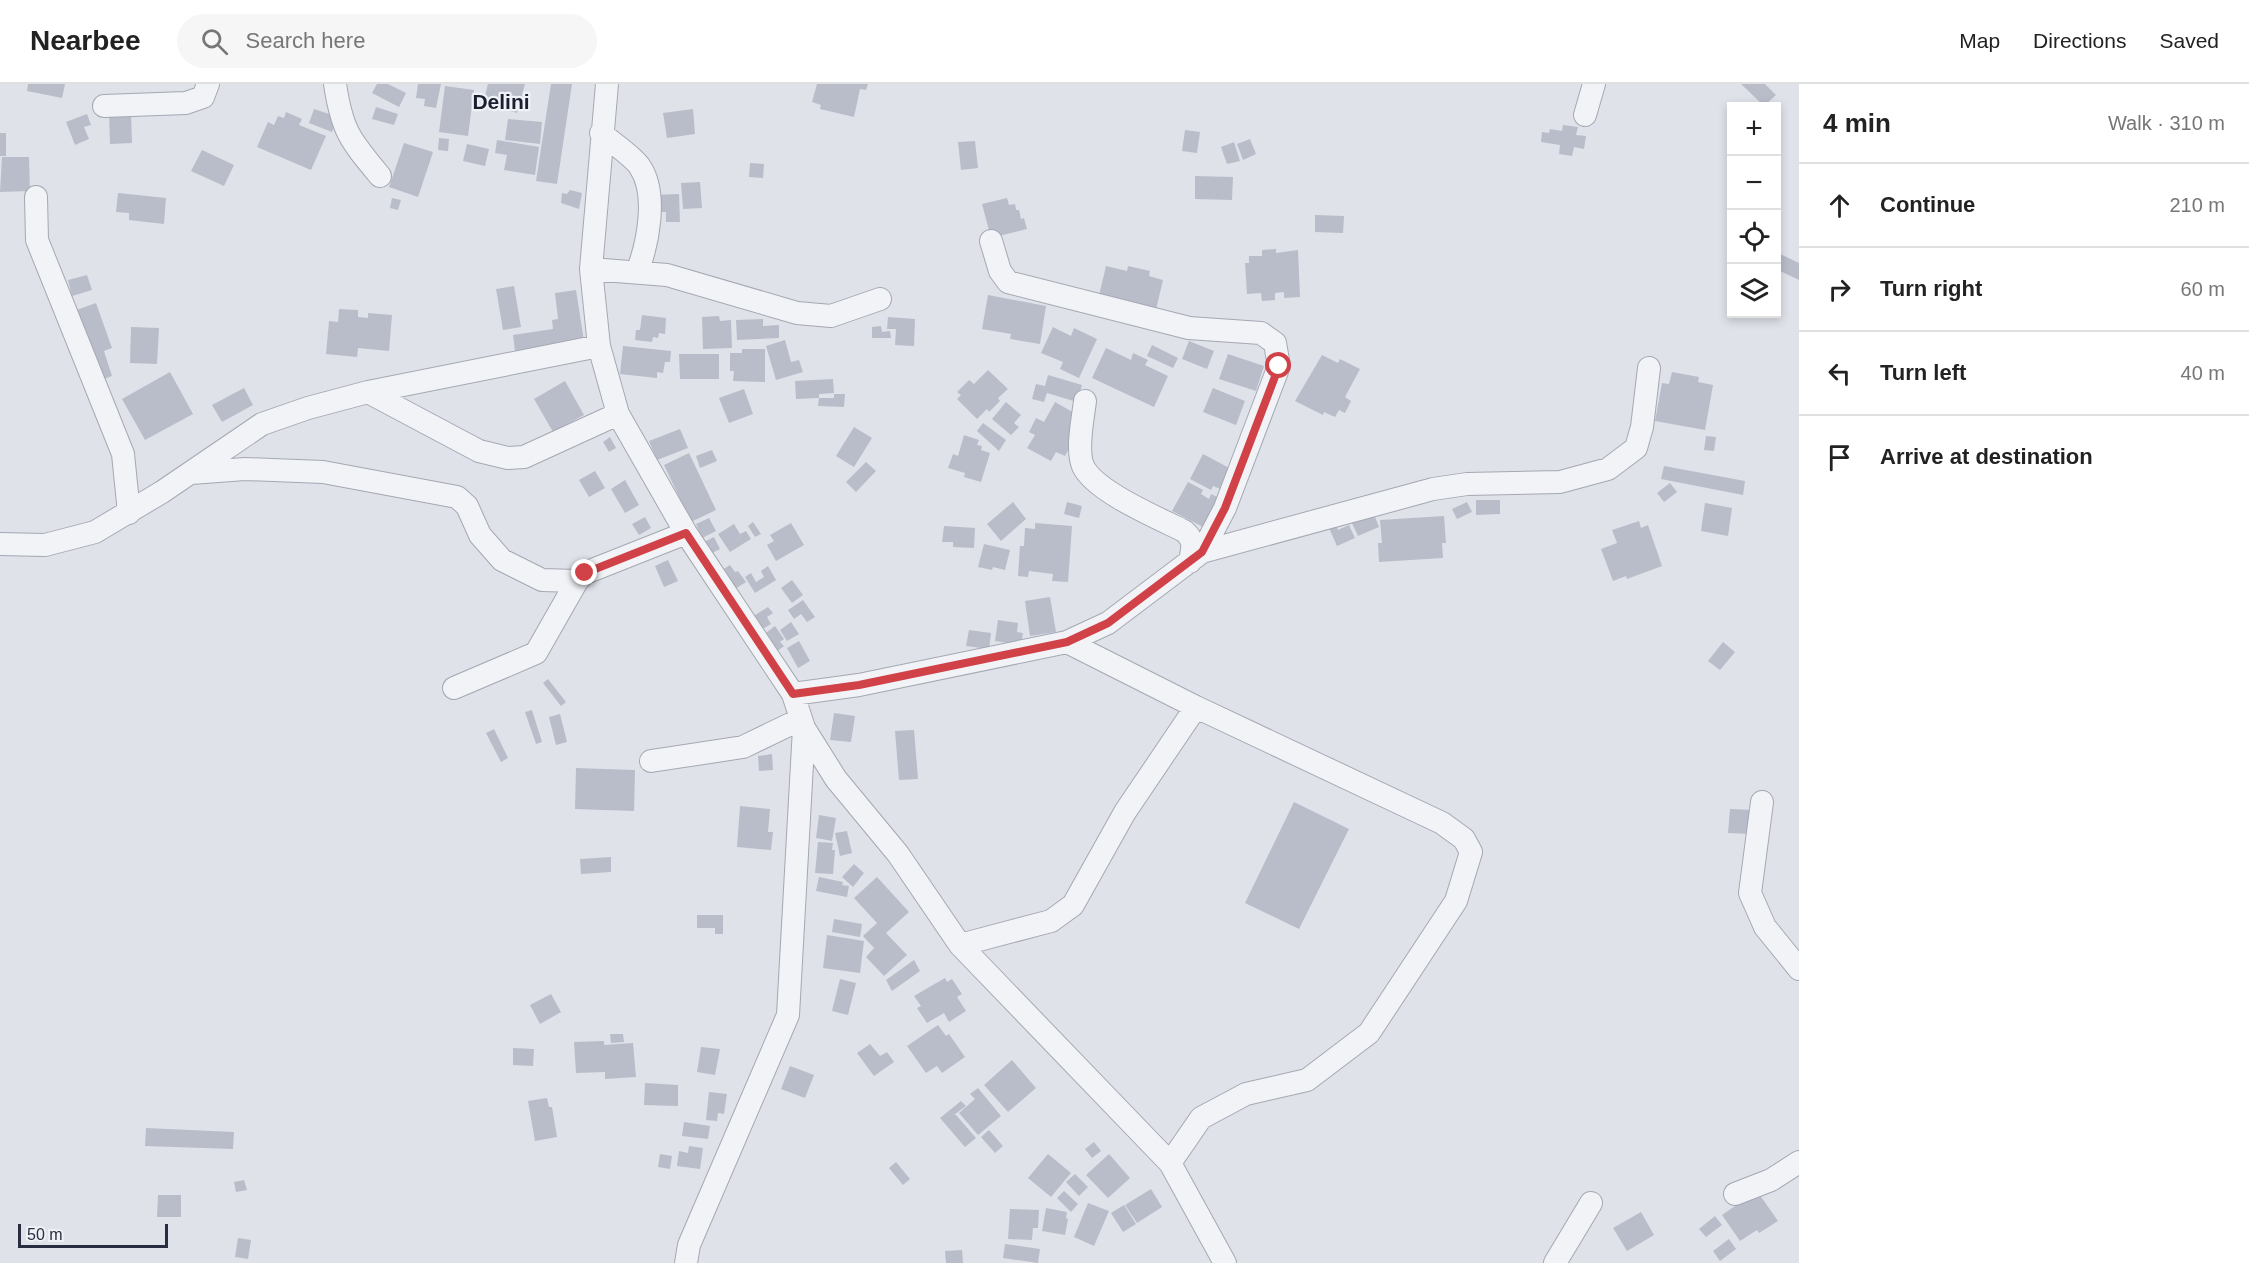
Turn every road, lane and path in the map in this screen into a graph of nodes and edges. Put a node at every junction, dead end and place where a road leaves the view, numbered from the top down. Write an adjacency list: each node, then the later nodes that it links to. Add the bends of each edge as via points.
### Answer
1 (208, 84): 5 (street, via 203,97 186,103)
2 (335, 84): 8 (street, via 340,115 351,141)
3 (607, 84): 7 (street)
4 (1594, 84): 6 (street)
5 (104, 105)
6 (1585, 116)
7 (601, 133): 11 (street); 12 (street, via 640,167 648,187 650,223)
8 (380, 176)
9 (36, 197): 20 (street, via 36,240 123,454)
10 (991, 241): 23 (street, via 1000,271 1008,282 1189,328 1261,333 1275,343 1279,366 1225,508)
11 (591, 269): 12 (street); 14 (street)
12 (637, 272): 13 (street, via 667,275 796,313 831,316)
13 (879, 299)
14 (599, 346): 16 (street); 18 (street)
15 (1649, 368): 23 (street, via 1636,448 1608,469 1560,482 1467,484 1433,489)
16 (368, 392): 18 (street, via 479,451 508,458 525,457); 19 (street, via 262,424)
17 (1085, 401): 23 (street, via 1082,465 1106,490 1184,531 1191,537)
18 (618, 414): 21 (street)
19 (190, 472): 20 (street); 24 (street, via 323,472 457,497 467,506 480,535 502,560 542,580)
20 (129, 513): 22 (street, via 95,532 45,545)
21 (686, 533): 24 (street, via 585,573); 27 (street)
22 (0, 544)
23 (1196, 557): 25 (street, via 1108,623)
24 (577, 581): 26 (street, via 536,653)
25 (1067, 642): 27 (street, via 859,685); 28 (street)
26 (454, 688)
27 (793, 694): 29 (street)
28 (1196, 707): 32 (street, via 1125,812 1073,905 1051,921); 34 (street, via 1442,823 1464,839 1471,852 1456,901 1368,1033 1307,1080 1246,1094 1201,1118)
29 (803, 724): 30 (street, via 743,747); 32 (street, via 836,779 898,854); 38 (street, via 788,1015 689,1245)
30 (651, 761)
31 (1762, 802): 33 (street, via 1750,892 1765,927)
32 (960, 945): 34 (street)
33 (1799, 969)
34 (1170, 1162): 39 (street)
35 (1799, 1162): 36 (street, via 1772,1180)
36 (1735, 1194)
37 (1591, 1203): 40 (street)
38 (686, 1263)
39 (1225, 1263)
40 (1555, 1263)

